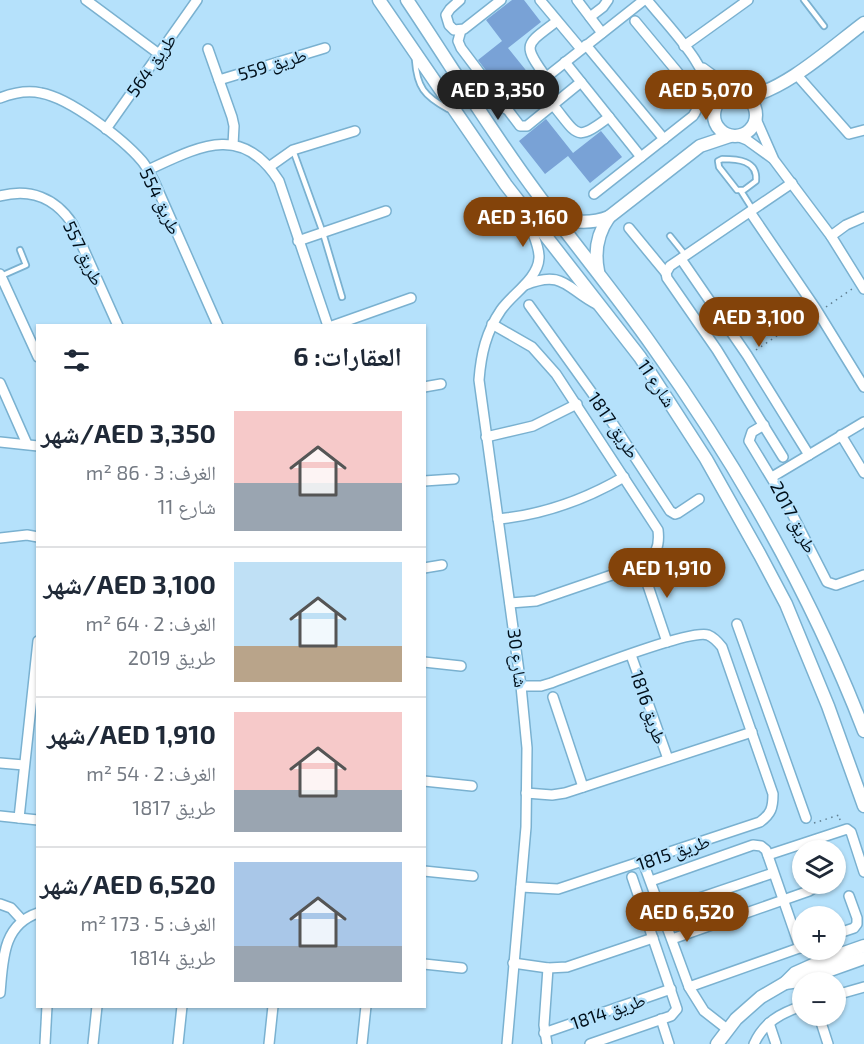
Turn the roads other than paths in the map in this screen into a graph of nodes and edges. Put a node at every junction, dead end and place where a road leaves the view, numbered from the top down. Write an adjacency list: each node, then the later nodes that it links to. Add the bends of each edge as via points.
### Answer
1 (86, 0): 24 (street)
2 (197, 0): 24 (street, طريق 564)
3 (379, 0): 57 (street, شارع 11)
4 (407, 0): 58 (street, شارع 11, via 494,133)
5 (460, 0): 18 (street, via 446,18 451,28)
6 (501, 0): 18 (street)
7 (540, 0): 14 (street)
8 (577, 0): 13 (street)
9 (608, 0): 13 (street)
10 (645, 0): 19 (street); 20 (street)
11 (748, 0): 20 (street)
12 (804, 0): 17 (lane)
13 (590, 16): 19 (street)
14 (557, 21): 21 (street); 28 (street, via 530,46 531,57)
15 (635, 21): 43 (street, via 698,100 693,116)
16 (864, 23): 27 (street)
17 (824, 26)
18 (461, 30): 35 (street, via 459,45)
19 (602, 33): 21 (street)
20 (684, 46): 26 (street)
21 (584, 47): 25 (street); 43 (street)
22 (326, 48): 29 (street, طريق 559)
23 (208, 49): 29 (street, طريق 559)
24 (159, 54): 39 (street, طريق 564)
25 (565, 62): 28 (street); 30 (street)
26 (700, 66): 32 (street); 36 (street, via 710,86)
27 (796, 74): 31 (street); 40 (street, via 849,134)
28 (546, 77): 35 (street)
29 (219, 80): 44 (street, طريق 559, via 234,126)
30 (581, 82): 34 (street); 37 (street)
31 (777, 87): 32 (street); 38 (street)
32 (742, 96): 36 (street, via 725,97); 38 (street, via 754,106)
33 (0, 98): 39 (street, طريق 554, via 26,92 55,97)
34 (553, 105): 35 (street, via 525,127 518,125); 37 (street, via 579,133 589,133)
35 (506, 109)
36 (714, 111): 42 (street, via 718,128); 45 (street)
37 (609, 117): 47 (street)
38 (756, 119): 42 (street, via 752,128); 48 (street)
39 (106, 129): 50 (street, طريق 554)
40 (864, 130)
41 (355, 131): 46 (street)
42 (733, 136): 45 (street); 48 (street, via 747,140)
43 (663, 139): 47 (street)
44 (234, 145): 49 (street, via 250,151); 50 (street, via 198,147)
45 (700, 146): 59 (street)
46 (292, 150): 49 (street); 62 (lane)
47 (641, 157): 53 (street)
48 (774, 160): 51 (street)
49 (269, 167): 65 (street, via 279,181)
50 (148, 170): 79 (street, طريق 554)
51 (792, 183): 56 (street); 64 (street)
52 (741, 191): 52 (lane, via 756,181 756,174 743,160 720,160 718,167); 56 (lane)
53 (594, 194)
54 (0, 196): 78 (street, طريق 557, via 35,194 52,201 65,213)
55 (386, 211): 62 (street)
56 (752, 211): 67 (street); 88 (street)
57 (527, 214): 71 (street, شارع 30, via 539,259 536,270); 76 (street, شارع 11)
58 (556, 216): 59 (street, via 578,222); 69 (street, شارع 11)
59 (609, 217): 69 (street, via 597,246)
60 (864, 217): 64 (street)
61 (629, 228): 68 (street, طريق 2017)
62 (323, 233): 65 (street); 73 (lane)
63 (670, 236): 67 (lane)
64 (831, 236): 72 (street)
65 (298, 241): 80 (street)
66 (20, 250): 70 (lane, via 26,265)
67 (683, 257): 68 (street); 96 (street)
68 (668, 269): 91 (street, طريق 2017, via 668,278)
69 (599, 272): 125 (street, شارع 11, via 689,401 780,547)
70 (0, 275): 82 (street)
71 (523, 286): 76 (street, via 554,278); 81 (street, شارع 30)
72 (862, 286)
73 (342, 297)
74 (411, 298): 77 (street)
75 (529, 305): 83 (street, طريق 1817)
76 (598, 305): 136 (street, شارع 11, via 674,408 760,555 808,654)
77 (352, 322)
78 (117, 324)
79 (217, 324)
80 (327, 324)
81 (492, 324): 84 (street, طريق 1817, via 532,347); 93 (street, شارع 30, via 480,361)
82 (36, 353)
83 (571, 362): 84 (street); 103 (street, طريق 1817)
84 (556, 374): 89 (street, طريق 1817)
85 (0, 383): 95 (street)
86 (441, 384): 87 (street)
87 (426, 387)
88 (864, 387)
89 (577, 404): 93 (street, طريق 1817, via 533,426); 99 (street, طريق 1817)
90 (864, 422): 92 (street)
91 (764, 425): 97 (street, طريق 2017); 100 (street, طريق 2017, via 752,432 749,441)
92 (841, 435): 96 (street); 98 (street)
93 (486, 437): 106 (street, شارع 30)
94 (0, 442): 95 (street)
95 (32, 445)
96 (809, 455): 100 (street)
97 (783, 457)
98 (864, 473)
99 (624, 477): 104 (street, طريق 1817); 106 (street, طريق 1817, via 542,511)
100 (772, 477): 112 (street, طريق 2017, via 827,582 836,585)
101 (454, 479): 102 (street)
102 (426, 481)
103 (656, 489): 104 (street); 105 (street, طريق 1817, via 675,514)
104 (639, 499): 110 (street, طريق 1817, via 660,540 651,560)
105 (699, 499)
106 (498, 519): 113 (street, شارع 30)
107 (36, 537): 108 (street)
108 (0, 538)
109 (442, 565): 111 (street)
110 (641, 565): 113 (street, via 536,601); 115 (street)
111 (426, 568)
112 (863, 578)
113 (510, 603): 122 (street, شارع 30)
114 (737, 624): 119 (street)
115 (667, 642): 116 (street, طريق 1815); 121 (street, طريق 1815, via 693,634 707,635 722,647)
116 (631, 655): 122 (street, طريق 1815, via 541,686); 128 (street, طريق 1816)
117 (426, 662): 118 (street)
118 (461, 666)
119 (754, 672): 121 (street); 127 (street)
120 (36, 678): 124 (street)
121 (734, 678): 126 (street, طريق 1815)
122 (522, 686): 135 (street, شارع 30)
123 (553, 697): 134 (street)
124 (33, 727): 131 (street)
125 (864, 731)
126 (752, 732): 128 (street, طريق 1816); 129 (street, طريق 1815)
127 (783, 754): 129 (street); 139 (street)
128 (668, 759): 134 (street, طريق 1816)
129 (763, 762): 142 (street, طريق 1815, via 773,794 770,814 760,822)
130 (0, 763): 131 (street)
131 (24, 765): 138 (street)
132 (426, 781): 133 (street)
133 (472, 786)
134 (583, 787): 135 (street, طريق 1816, via 558,794)
135 (526, 793): 153 (street, شارع 30)
136 (864, 806)
137 (0, 816): 138 (street)
138 (18, 818): 140 (street)
139 (806, 818)
140 (36, 820)
141 (821, 840): 148 (street, via 849,830)
142 (702, 842): 145 (street); 146 (street, طريق 1815)
143 (792, 850): 144 (street)
144 (768, 855): 145 (street, via 757,845); 149 (street)
145 (709, 861): 152 (street)
146 (643, 862): 152 (street); 153 (street, طريق 1815, via 558,889)
147 (426, 871): 150 (street)
148 (864, 872)
149 (773, 873): 156 (street); 158 (street)
150 (473, 876)
151 (632, 877): 163 (street, طريق 1814)
152 (651, 881): 158 (street)
153 (521, 887): 170 (street, شارع 30)
154 (800, 894): 156 (street)
155 (849, 897): 162 (street, via 857,924)
156 (783, 900): 161 (street); 164 (street)
157 (0, 904): 160 (street, via 11,908)
158 (662, 911): 164 (street)
159 (36, 914): 160 (street)
160 (22, 920): 174 (street, via 9,935)
161 (792, 924)
162 (846, 931)
163 (653, 938): 169 (street, طريق 1814); 173 (street, via 577,965)
164 (672, 939): 167 (street)
165 (864, 946): 175 (street, via 801,970)
166 (792, 950): 176 (street)
167 (677, 956): 169 (street); 176 (street)
168 (864, 961): 175 (street)
169 (662, 962): 177 (street, طريق 1814)
170 (513, 963): 173 (street); 197 (street, شارع 30)
171 (426, 964): 172 (street)
172 (462, 968)
173 (548, 968): 191 (street, طريق 1814)
174 (1, 979): 180 (street)
175 (785, 983): 190 (street, via 761,997)
176 (688, 987): 190 (street, via 704,1011)
177 (671, 989): 187 (street, طريق 1814, via 677,1009); 191 (street, طريق 1814)
178 (863, 989): 179 (street)
179 (846, 992)
180 (0, 993)
181 (47, 1008): 192 (street)
182 (97, 1008): 193 (street)
183 (182, 1008): 194 (street)
184 (273, 1008): 195 (street)
185 (366, 1008): 196 (street)
186 (792, 1009): 188 (street)
187 (661, 1019): 199 (street, طريق 1814); 200 (street, طريق 1814)
188 (769, 1023): 202 (street); 203 (street)
189 (822, 1026): 204 (street)
190 (727, 1029): 201 (street)
191 (544, 1033): 198 (street, طريق 1814)
192 (45, 1044)
193 (93, 1044)
194 (178, 1044)
195 (269, 1044)
196 (362, 1044)
197 (507, 1044)
198 (547, 1044)
199 (590, 1044)
200 (669, 1044)
201 (717, 1044)
202 (754, 1044)
203 (776, 1044)
204 (828, 1044)

